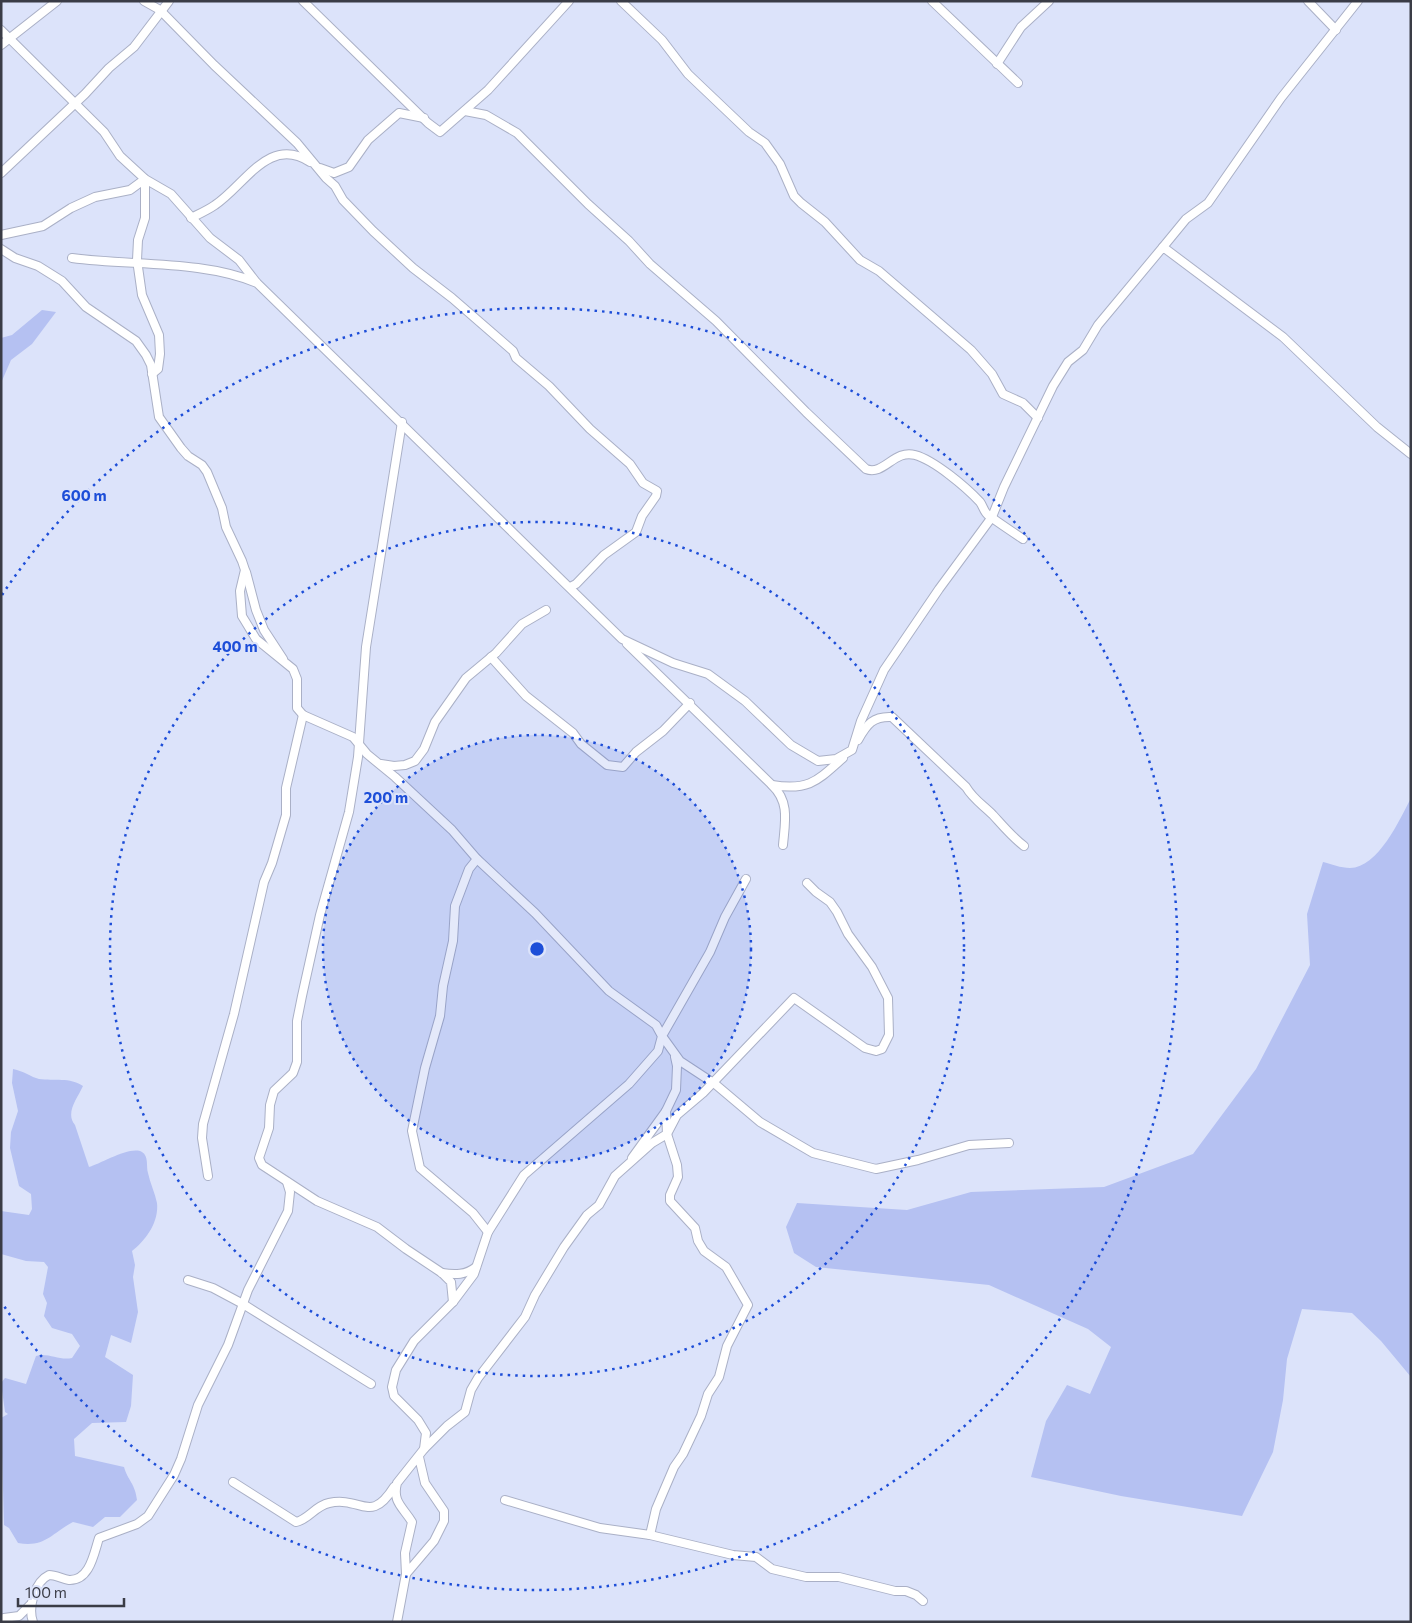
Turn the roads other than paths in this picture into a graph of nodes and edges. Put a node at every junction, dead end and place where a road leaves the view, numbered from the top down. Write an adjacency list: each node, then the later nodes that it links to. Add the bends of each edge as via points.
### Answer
1 (57, 1): 14 (street)
2 (144, 1): 11 (street)
3 (169, 1): 11 (street)
4 (569, 1): 19 (street)
5 (621, 1): 32 (street, via 662,40 688,74 765,143 780,164 794,196 825,222 860,260 879,271 971,350 992,374 1003,394 1023,403)
6 (932, 1): 16 (street)
7 (1049, 1): 16 (street, via 1021,27)
8 (1308, 1): 13 (street)
9 (1358, 1): 13 (street)
10 (306, 3): 20 (street)
11 (160, 10): 18 (street, via 134,46); 21 (street)
12 (1, 30): 14 (street)
13 (1336, 30): 26 (street, via 1281,98 1208,203 1186,219)
14 (10, 38): 15 (street); 18 (street)
15 (1, 45)
16 (997, 64): 17 (street)
17 (1018, 83)
18 (74, 103): 22 (street); 23 (street, via 104,132 120,156)
19 (466, 111): 20 (street, via 440,132); 35 (street, via 486,115 517,133 646,260 716,321 866,469 881,468 902,454 928,459 971,493)
20 (424, 118): 21 (street, via 399,113 368,140 349,167 334,173)
21 (320, 168): 24 (street, via 303,157 280,154 262,163 215,205); 38 (street, via 373,231 514,352 516,358 630,464 643,482 657,491 636,532 604,555)
22 (1, 173)
23 (145, 179): 24 (street, via 171,194); 25 (street, via 130,190 95,197 71,208 43,226); 29 (street, via 145,218 138,240)
24 (191, 218): 30 (street, via 210,238 239,260)
25 (1, 235)
26 (1163, 247): 32 (street, via 1098,325 1083,350 1068,362); 34 (street, via 1283,337 1377,427)
27 (1, 249): 31 (street, via 62,281 86,307 136,341 148,360)
28 (72, 258): 29 (street)
29 (138, 265): 30 (street, via 210,268); 31 (street, via 142,295 159,335 158,369)
30 (257, 283): 33 (street)
31 (152, 374): 37 (street, via 159,417 181,448 207,472)
32 (1038, 418): 35 (street)
33 (402, 422): 38 (street); 45 (street, via 366,647)
34 (1411, 454)
35 (992, 516): 36 (street); 46 (street, via 884,670 860,721)
36 (1023, 539)
37 (245, 570): 42 (street, via 264,630); 42 (street, via 240,591 242,616 256,639)
38 (570, 587): 40 (street)
39 (546, 610): 41 (street, via 522,624)
40 (622, 639): 43 (street); 46 (street, via 673,663 708,674 745,701 791,745 818,761 836,759)
41 (491, 657): 43 (street, via 526,696 581,744 607,765 619,768 663,732); 47 (street, via 466,678 442,710 415,761 394,766)
42 (286, 663): 44 (street, via 297,679 297,708)
43 (690, 703): 48 (street)
44 (303, 715): 45 (street, via 353,738); 61 (street, via 286,788 286,815 264,882 234,1014 203,1124)
45 (358, 744): 47 (street); 62 (street, via 349,812 320,915 296,1021 297,1062 293,1073 274,1091 269,1128 259,1158 262,1165)
46 (852, 750): 48 (street, via 814,782 792,788); 50 (street, via 867,724 880,716 892,717 966,787 972,798 1009,835)
47 (379, 763): 51 (street, via 452,830)
48 (772, 785): 49 (street, via 781,793 786,806)
49 (782, 844)
50 (1024, 846)
51 (478, 859): 54 (street, via 535,913 603,986 656,1025); 63 (street, via 468,869 455,906 453,941 440,1016 412,1131 420,1168 473,1213)
52 (746, 878): 54 (street, via 710,952)
53 (807, 883): 56 (street, via 838,912 848,934 886,992 890,1036 882,1049 865,1048 794,998)
54 (662, 1036): 55 (street); 63 (street, via 658,1051 629,1084 524,1175)
55 (673, 1053): 56 (street); 57 (street, via 677,1066 676,1090)
56 (712, 1083): 58 (street, via 677,1115); 59 (street, via 760,1122 812,1153 863,1167 876,1169 969,1145)
57 (666, 1111): 58 (street); 60 (street)
58 (666, 1134): 60 (street); 75 (street, via 678,1178 670,1202 695,1228 704,1251 726,1267 748,1305 727,1346 719,1377 708,1394 656,1509)
59 (1009, 1143)
60 (627, 1165): 70 (street, via 571,1237 537,1290 525,1318 478,1378 465,1412)
61 (208, 1176)
62 (287, 1182): 65 (street, via 317,1201 377,1227); 68 (street, via 290,1192 288,1211)
63 (488, 1232): 64 (street)
64 (477, 1265): 65 (street, via 470,1272); 67 (street)
65 (442, 1273): 67 (street, via 451,1282)
66 (188, 1280): 68 (street, via 213,1288)
67 (453, 1302): 70 (street, via 414,1341 393,1379 394,1396 424,1428)
68 (243, 1304): 69 (street); 78 (street, via 228,1345 198,1405 181,1459 148,1516 137,1524 99,1538 88,1569 81,1577 68,1580 57,1576 42,1580)
69 (370, 1384)
70 (424, 1448): 71 (street)
71 (418, 1457): 73 (street); 76 (street, via 425,1483 444,1512 444,1521 434,1541)
72 (233, 1482): 73 (street, via 296,1522 303,1521 311,1512 330,1503 379,1506)
73 (397, 1483): 76 (street, via 395,1498 399,1508 412,1522 405,1553)
74 (505, 1500): 75 (street, via 600,1528)
75 (650, 1535): 77 (street, via 756,1558 772,1569 806,1577 838,1577 895,1592 916,1594)
76 (406, 1574): 79 (street)
77 (923, 1601)
78 (31, 1605): 80 (street, via 19,1616); 81 (street)
79 (401, 1609): 82 (street); 83 (street)
80 (5, 1619)
81 (33, 1622)
82 (398, 1622)
83 (404, 1622)

